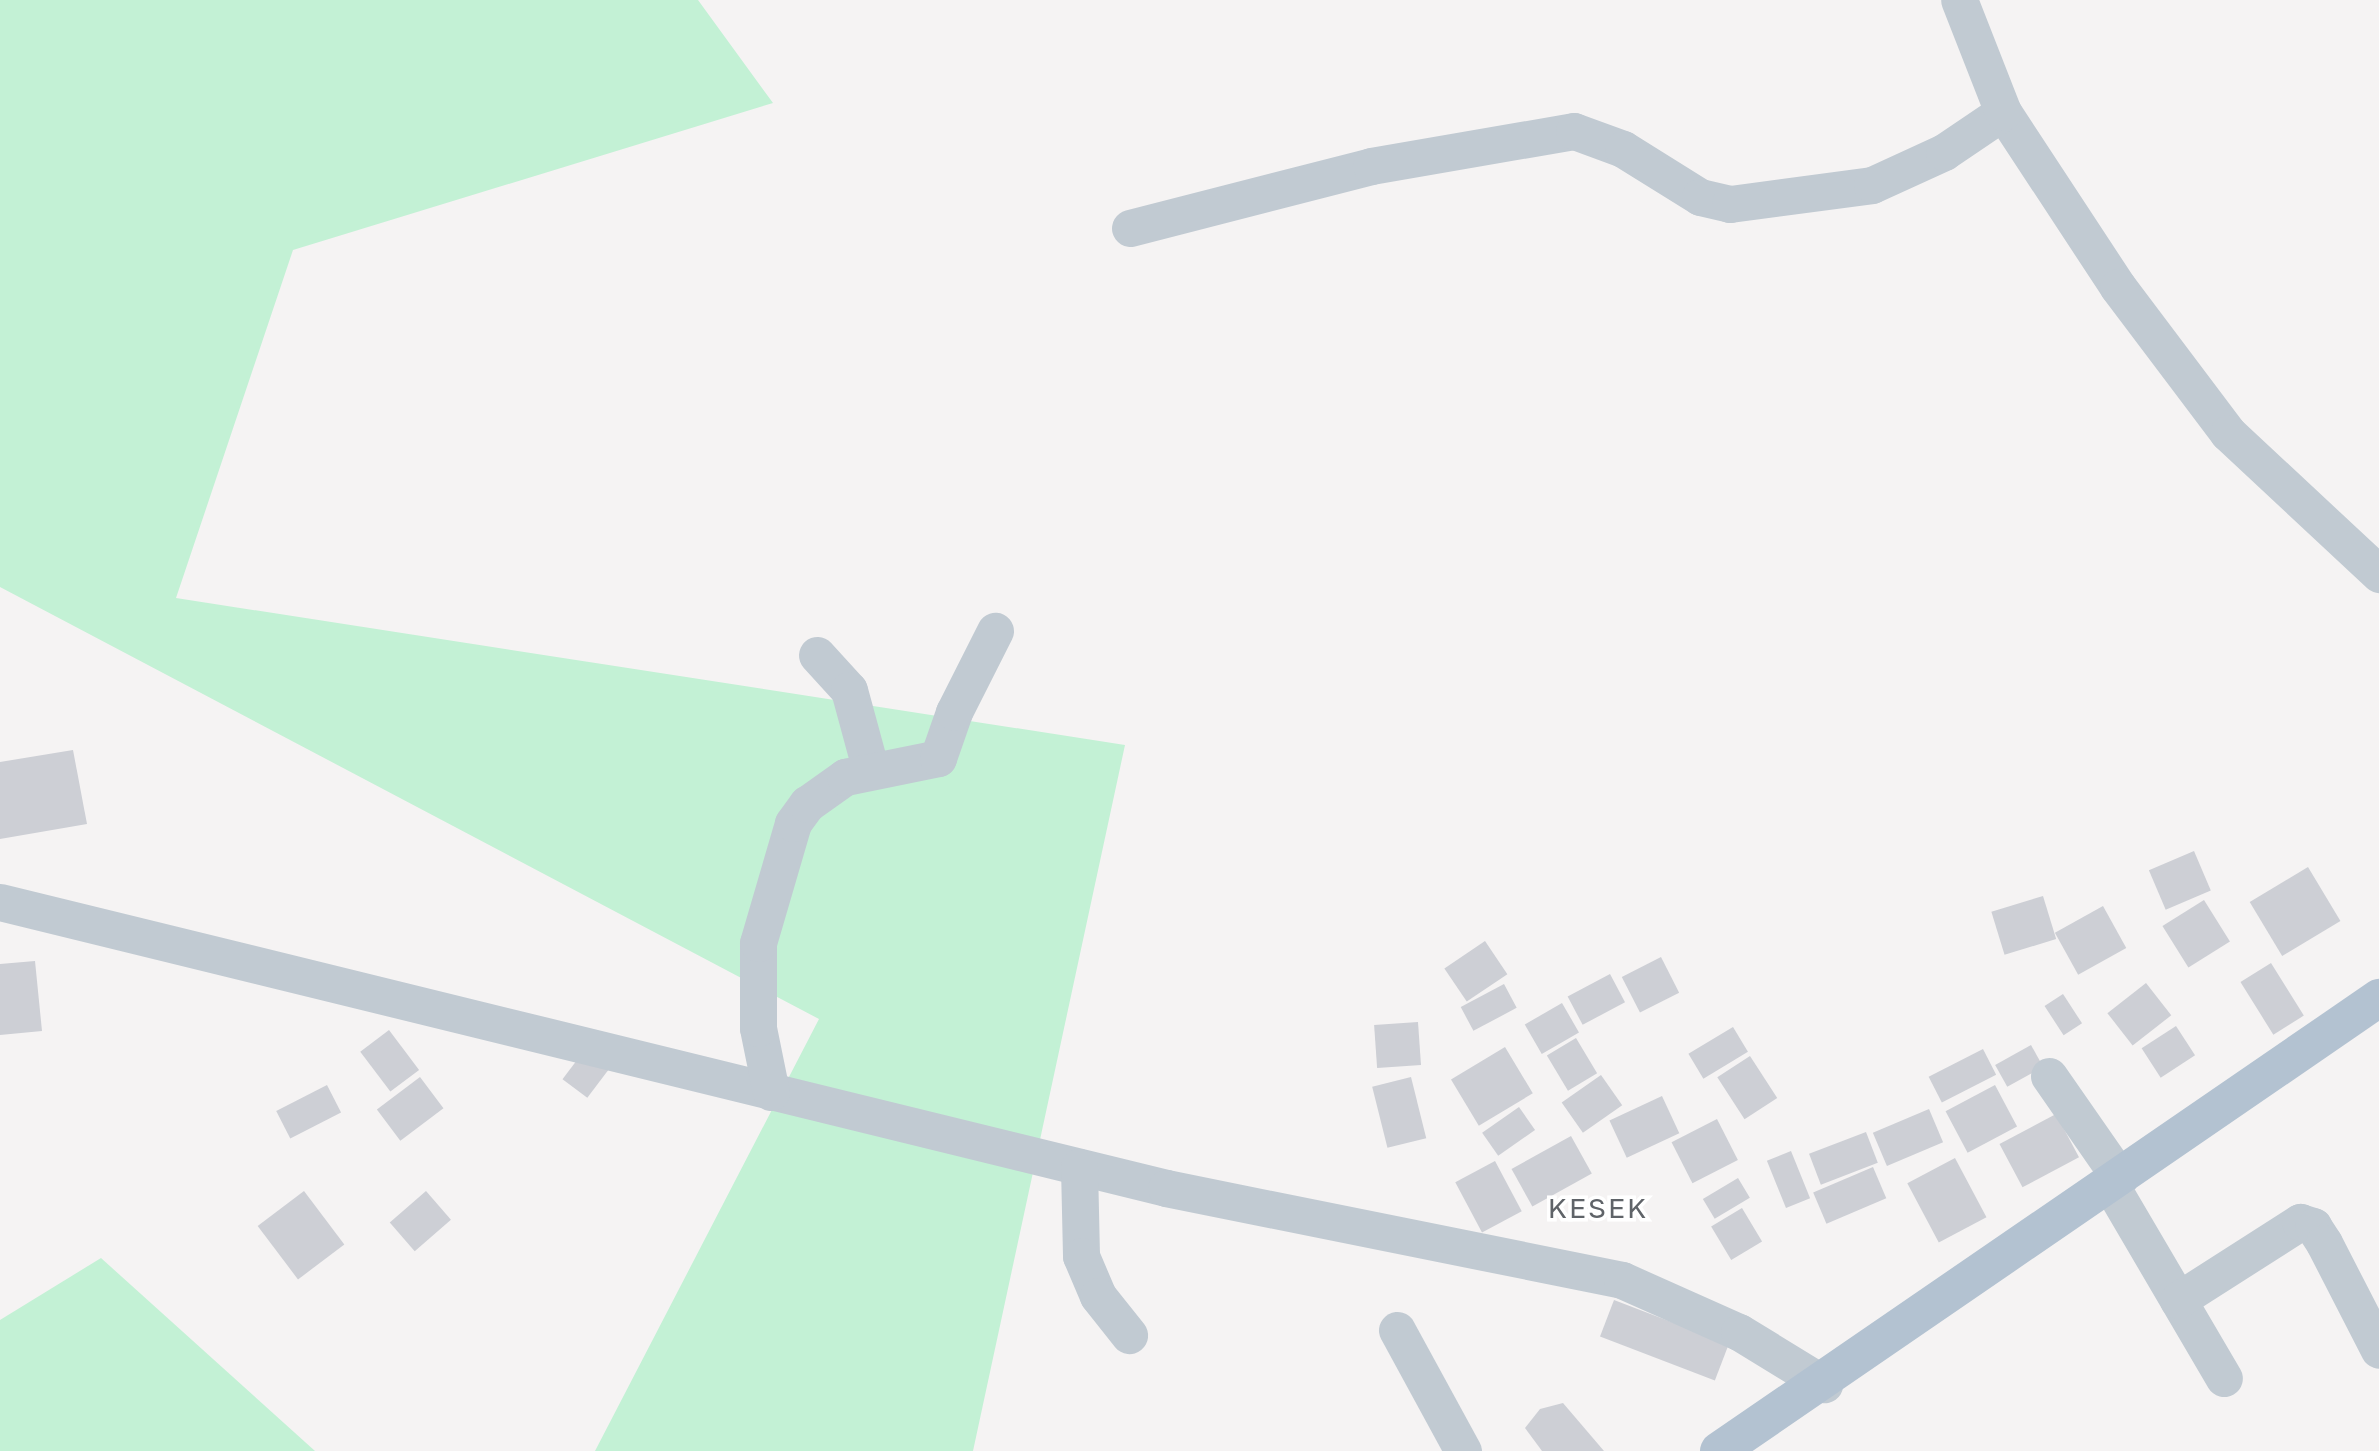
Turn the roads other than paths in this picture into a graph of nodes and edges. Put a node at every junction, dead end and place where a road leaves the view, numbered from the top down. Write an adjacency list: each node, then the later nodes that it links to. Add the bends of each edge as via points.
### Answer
1 (1959, 0): 2 (street)
2 (2003, 112): 3 (street, via 1944,152 1872,185 1730,204 1700,197 1623,149 1574,131 1371,166); 4 (street, via 2118,286 2228,433)
3 (1130, 228)
4 (2379, 575)
5 (995, 632): 7 (street, via 954,712 938,758)
6 (817, 654): 7 (street, via 849,690)
7 (871, 771): 11 (street, via 845,777 807,804 775,872 758,943 756,993)
8 (0, 902): 11 (street)
9 (2379, 998): 13 (main road)
10 (2049, 1076): 13 (street)
11 (771, 1092): 12 (street)
12 (1079, 1167): 16 (street, via 1081,1256 1098,1296); 19 (street, via 1622,1280 1739,1332)
13 (2115, 1181): 14 (street); 19 (main road)
14 (2178, 1300): 17 (street, via 2300,1222 2313,1226 2324,1243); 18 (street)
15 (1396, 1330): 20 (street)
16 (1129, 1335)
17 (2379, 1350)
18 (2224, 1378)
19 (1824, 1384): 21 (main road)
20 (1463, 1451)
21 (1719, 1451)

